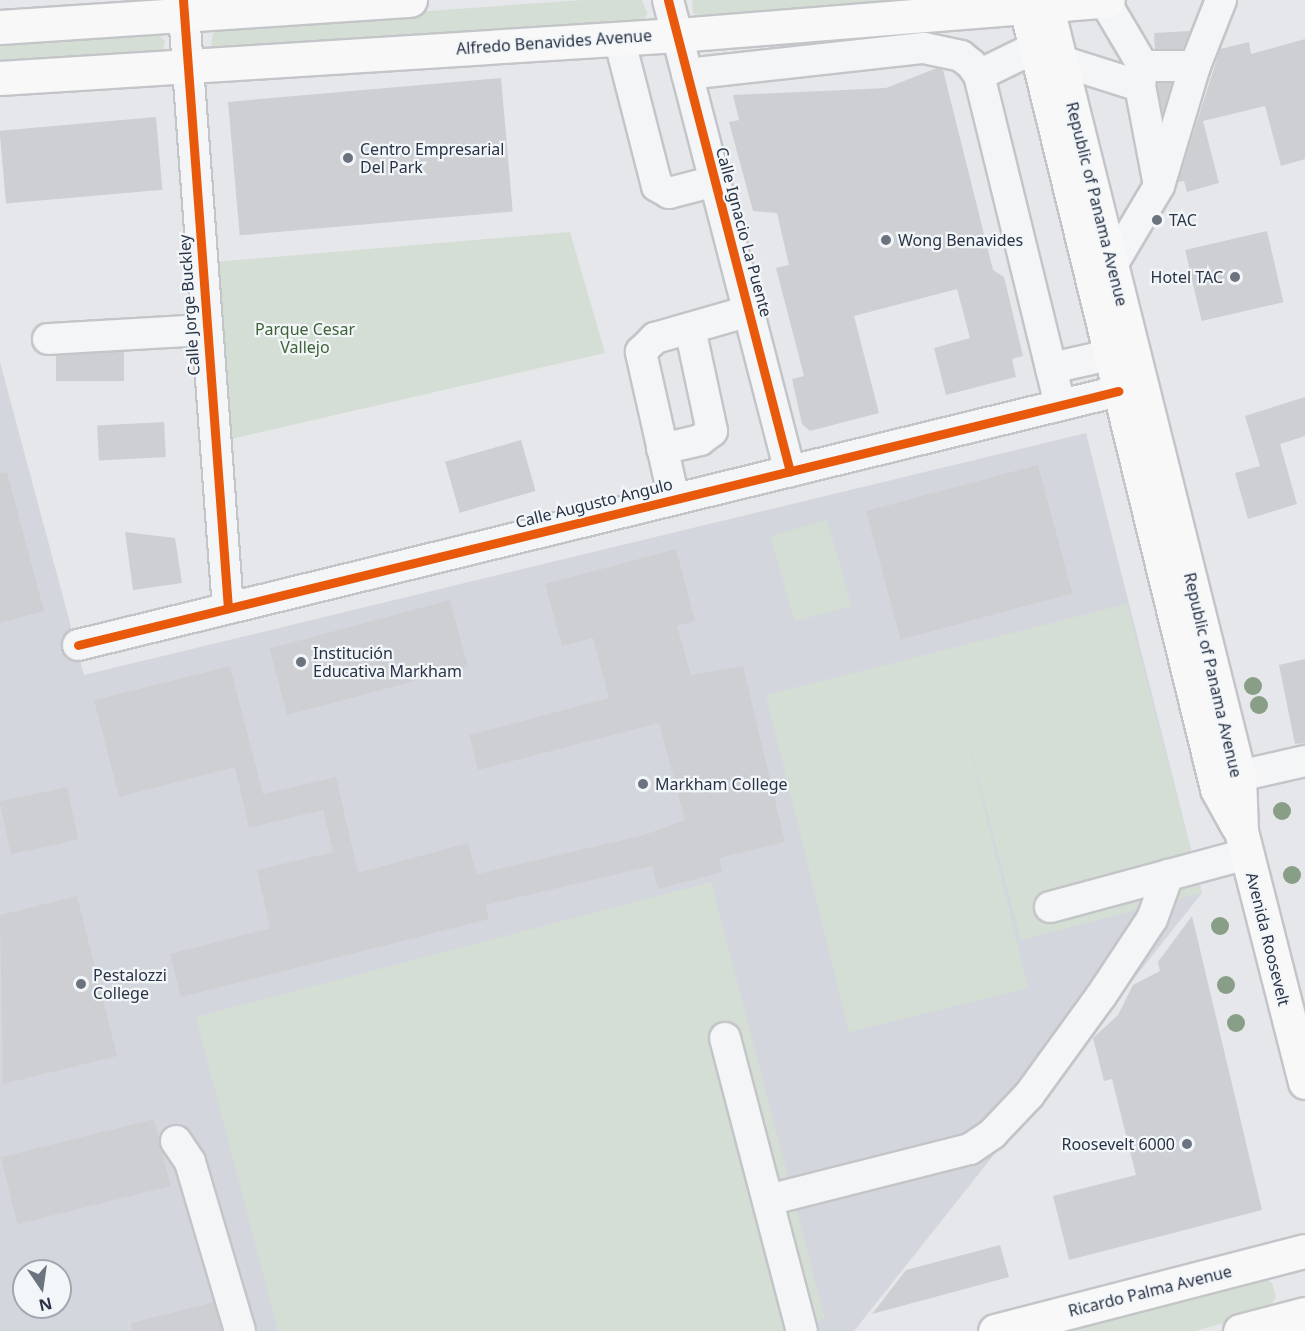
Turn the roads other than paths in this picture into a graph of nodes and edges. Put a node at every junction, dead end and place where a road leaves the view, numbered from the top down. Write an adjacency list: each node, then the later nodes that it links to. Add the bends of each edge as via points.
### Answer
1 (410, 0): 7 (main road)
2 (668, 0): 10 (street, Calle Ignacio La Puente)
3 (1104, 0): 4 (main road, Alfredo Benavides Avenue); 6 (main road, Alfredo Benavides Avenue); 18 (street)
4 (1108, 0)
5 (1221, 0): 15 (street)
6 (1035, 3): 8 (main road, Alfredo Benavides Avenue); 13 (main road, Republic of Panama Avenue)
7 (184, 7): 9 (main road); 14 (street, Calle Jorge Buckley)
8 (946, 13): 10 (main road, Alfredo Benavides Avenue); 12 (street)
9 (0, 27)
10 (677, 35): 11 (main road, Alfredo Benavides Avenue); 16 (street, Calle Ignacio La Puente)
11 (620, 38): 14 (main road, Alfredo Benavides Avenue); 20 (street, via 657,186 669,193)
12 (924, 48): 16 (street); 17 (street, via 961,56)
13 (1047, 55): 17 (street); 18 (street); 22 (main road, Republic of Panama Avenue); 27 (main road, Republic of Panama Avenue)
14 (187, 65): 19 (main road, Alfredo Benavides Avenue); 25 (street, Calle Jorge Buckley)
15 (1195, 66): 18 (street); 21 (street)
16 (687, 74): 20 (street, Calle Ignacio La Puente)
17 (979, 75): 28 (street)
18 (1141, 76): 21 (street)
19 (0, 78)
20 (715, 181): 23 (street, Calle Ignacio La Puente)
21 (1159, 186): 22 (street)
22 (1112, 264): 37 (main road, Republic of Panama Avenue)
23 (749, 311): 24 (street); 32 (street, Calle Ignacio La Puente)
24 (690, 328): 31 (street, via 655,338 641,352); 31 (street, via 712,431 700,440)
25 (206, 330): 26 (street); 34 (street, Calle Jorge Buckley)
26 (48, 339)
27 (1109, 355): 28 (street); 29 (main road, Republic of Panama Avenue)
28 (1051, 368): 30 (street)
29 (1118, 391): 30 (street, Calle Augusto Angulo); 38 (main road, Republic of Panama Avenue, via 1217,789)
30 (1060, 405): 32 (street, Calle Augusto Angulo)
31 (662, 449): 33 (street)
32 (790, 471): 33 (street, Calle Augusto Angulo)
33 (674, 500): 34 (street, Calle Augusto Angulo)
34 (228, 608): 35 (street, Calle Augusto Angulo)
35 (78, 645)
36 (1305, 761): 37 (street)
37 (1239, 776): 38 (main road, Republic of Panama Avenue)
38 (1244, 843): 39 (street); 42 (main road, Avenida Roosevelt)
39 (1168, 875): 40 (street); 44 (street, via 1152,919 1101,996 1029,1095 992,1134 970,1149)
40 (1050, 907)
41 (725, 1038): 44 (street)
42 (1305, 1082)
43 (176, 1141): 47 (street, via 190,1162)
44 (768, 1200): 48 (street)
45 (1305, 1251): 49 (main road, Ricardo Palma Avenue)
46 (1305, 1314): 50 (main road)
47 (240, 1331)
48 (802, 1331)
49 (995, 1331)
50 (1239, 1331)

